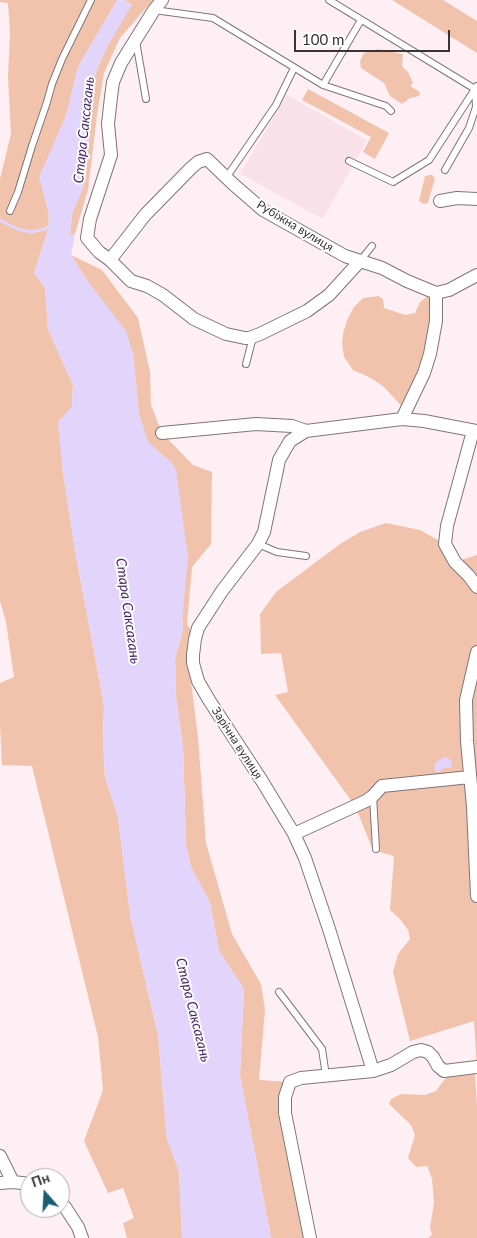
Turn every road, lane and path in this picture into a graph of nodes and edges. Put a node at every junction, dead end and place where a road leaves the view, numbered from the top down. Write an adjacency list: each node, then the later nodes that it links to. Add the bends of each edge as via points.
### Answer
1 (91, 0): 17 (lane, via 55,75)
2 (162, 0): 4 (street)
3 (329, 0): 5 (lane)
4 (154, 10): 6 (street); 7 (lane, via 213,18)
5 (361, 20): 8 (lane); 9 (lane)
6 (136, 39): 10 (lane); 19 (street, via 113,82 108,124 111,156 87,238)
7 (294, 68): 8 (lane); 14 (lane, via 276,105)
8 (323, 86): 11 (lane, via 386,106)
9 (476, 87): 12 (lane, via 429,160 393,182); 13 (lane, via 476,107 469,128)
10 (146, 99)
11 (391, 111)
12 (349, 161)
13 (445, 170)
14 (226, 178): 19 (street, Рубіжна вулиця, via 207,159 198,162 145,215); 20 (street, Рубіжна вулиця, via 263,210)
15 (477, 199): 16 (street)
16 (440, 201)
17 (10, 211)
18 (372, 246): 20 (lane)
19 (110, 260): 23 (street, via 131,281 163,295 194,319 226,334)
20 (360, 261): 22 (street, Рубіжна вулиця); 23 (street, via 329,295)
21 (477, 274): 22 (street, via 449,290)
22 (436, 292): 25 (street, via 436,321 430,354)
23 (253, 337): 24 (lane)
24 (246, 364)
25 (402, 419): 26 (street); 27 (street)
26 (306, 431): 28 (street, via 292,426 256,424); 29 (street, Зарічна вулиця, via 290,441 279,460 264,532)
27 (475, 431): 31 (street, via 445,544)
28 (162, 433)
29 (258, 544): 30 (lane, via 277,552); 35 (street, Зарічна вулиця, via 198,628 193,663 198,681 209,700)
30 (306, 556)
31 (477, 588)
32 (477, 652): 33 (street, via 466,700)
33 (470, 777): 34 (street, via 382,786); 37 (street)
34 (373, 796): 35 (street); 36 (lane)
35 (294, 834): 40 (street, Зарічна вулиця, via 329,929)
36 (376, 849)
37 (477, 896)
38 (279, 992): 41 (lane, via 322,1049)
39 (477, 1067): 40 (street, via 444,1071 428,1052 421,1050)
40 (373, 1071): 41 (street)
41 (326, 1076): 48 (street, via 290,1082 285,1096 285,1113)
42 (0, 1156): 43 (street)
43 (20, 1181)
44 (0, 1183): 45 (street)
45 (20, 1183)
46 (70, 1215): 47 (street)
47 (82, 1238)
48 (310, 1238)

